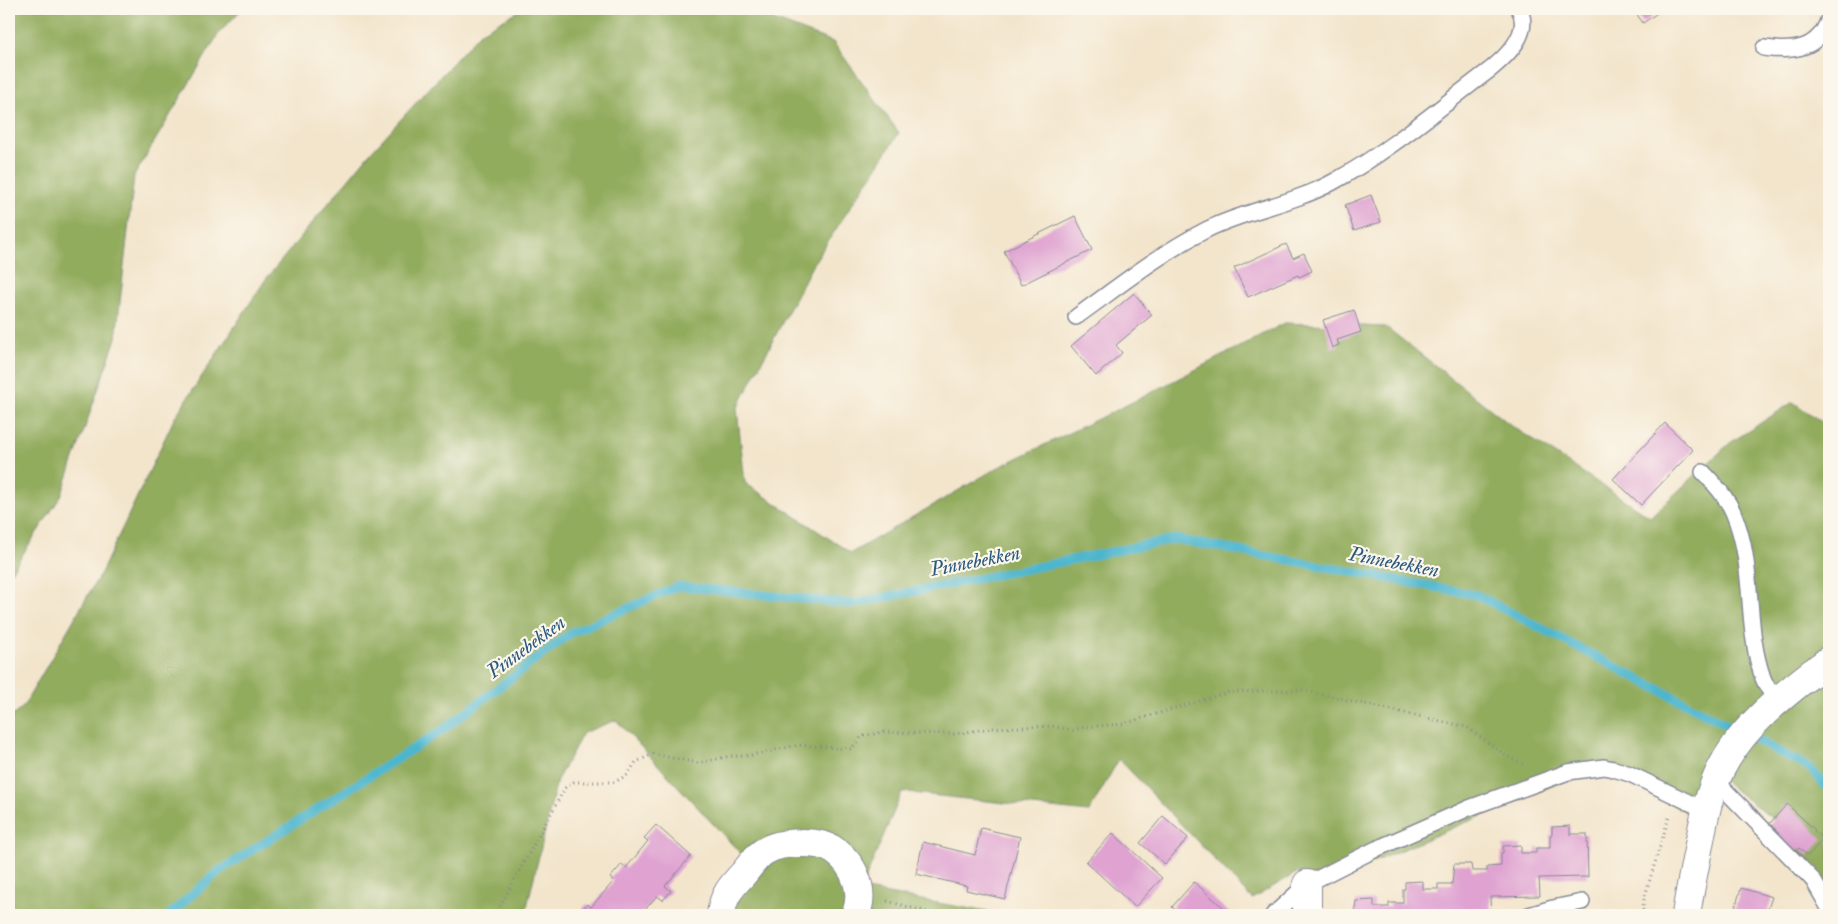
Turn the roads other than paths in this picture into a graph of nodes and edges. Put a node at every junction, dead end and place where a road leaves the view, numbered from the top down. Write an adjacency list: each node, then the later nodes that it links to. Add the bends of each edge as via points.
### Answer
1 (1519, 9): 4 (lane, via 1523,15 1523,28 1507,55 1376,155 1302,196 1205,230 1162,256)
2 (1829, 18): 3 (lane, via 1820,36 1809,45 1795,50)
3 (1764, 48)
4 (1076, 318)
5 (1703, 472): 7 (lane, via 1724,496 1739,528 1748,571 1758,656 1764,680)
6 (1829, 660): 7 (street)
7 (1776, 702): 8 (street, via 1733,750)
8 (1716, 781): 9 (street); 13 (lane, via 1813,880)
9 (1705, 810): 10 (lane, via 1630,774 1604,767 1568,772 1470,808 1376,849); 18 (street)
10 (1307, 884): 15 (lane); 16 (street)
11 (1582, 902): 17 (lane)
12 (858, 904): 14 (street, via 856,878 848,863 835,850 798,843 763,851 729,890)
13 (1829, 908)
14 (721, 915)
15 (1274, 915)
16 (1307, 915)
17 (1529, 915)
18 (1686, 915)

